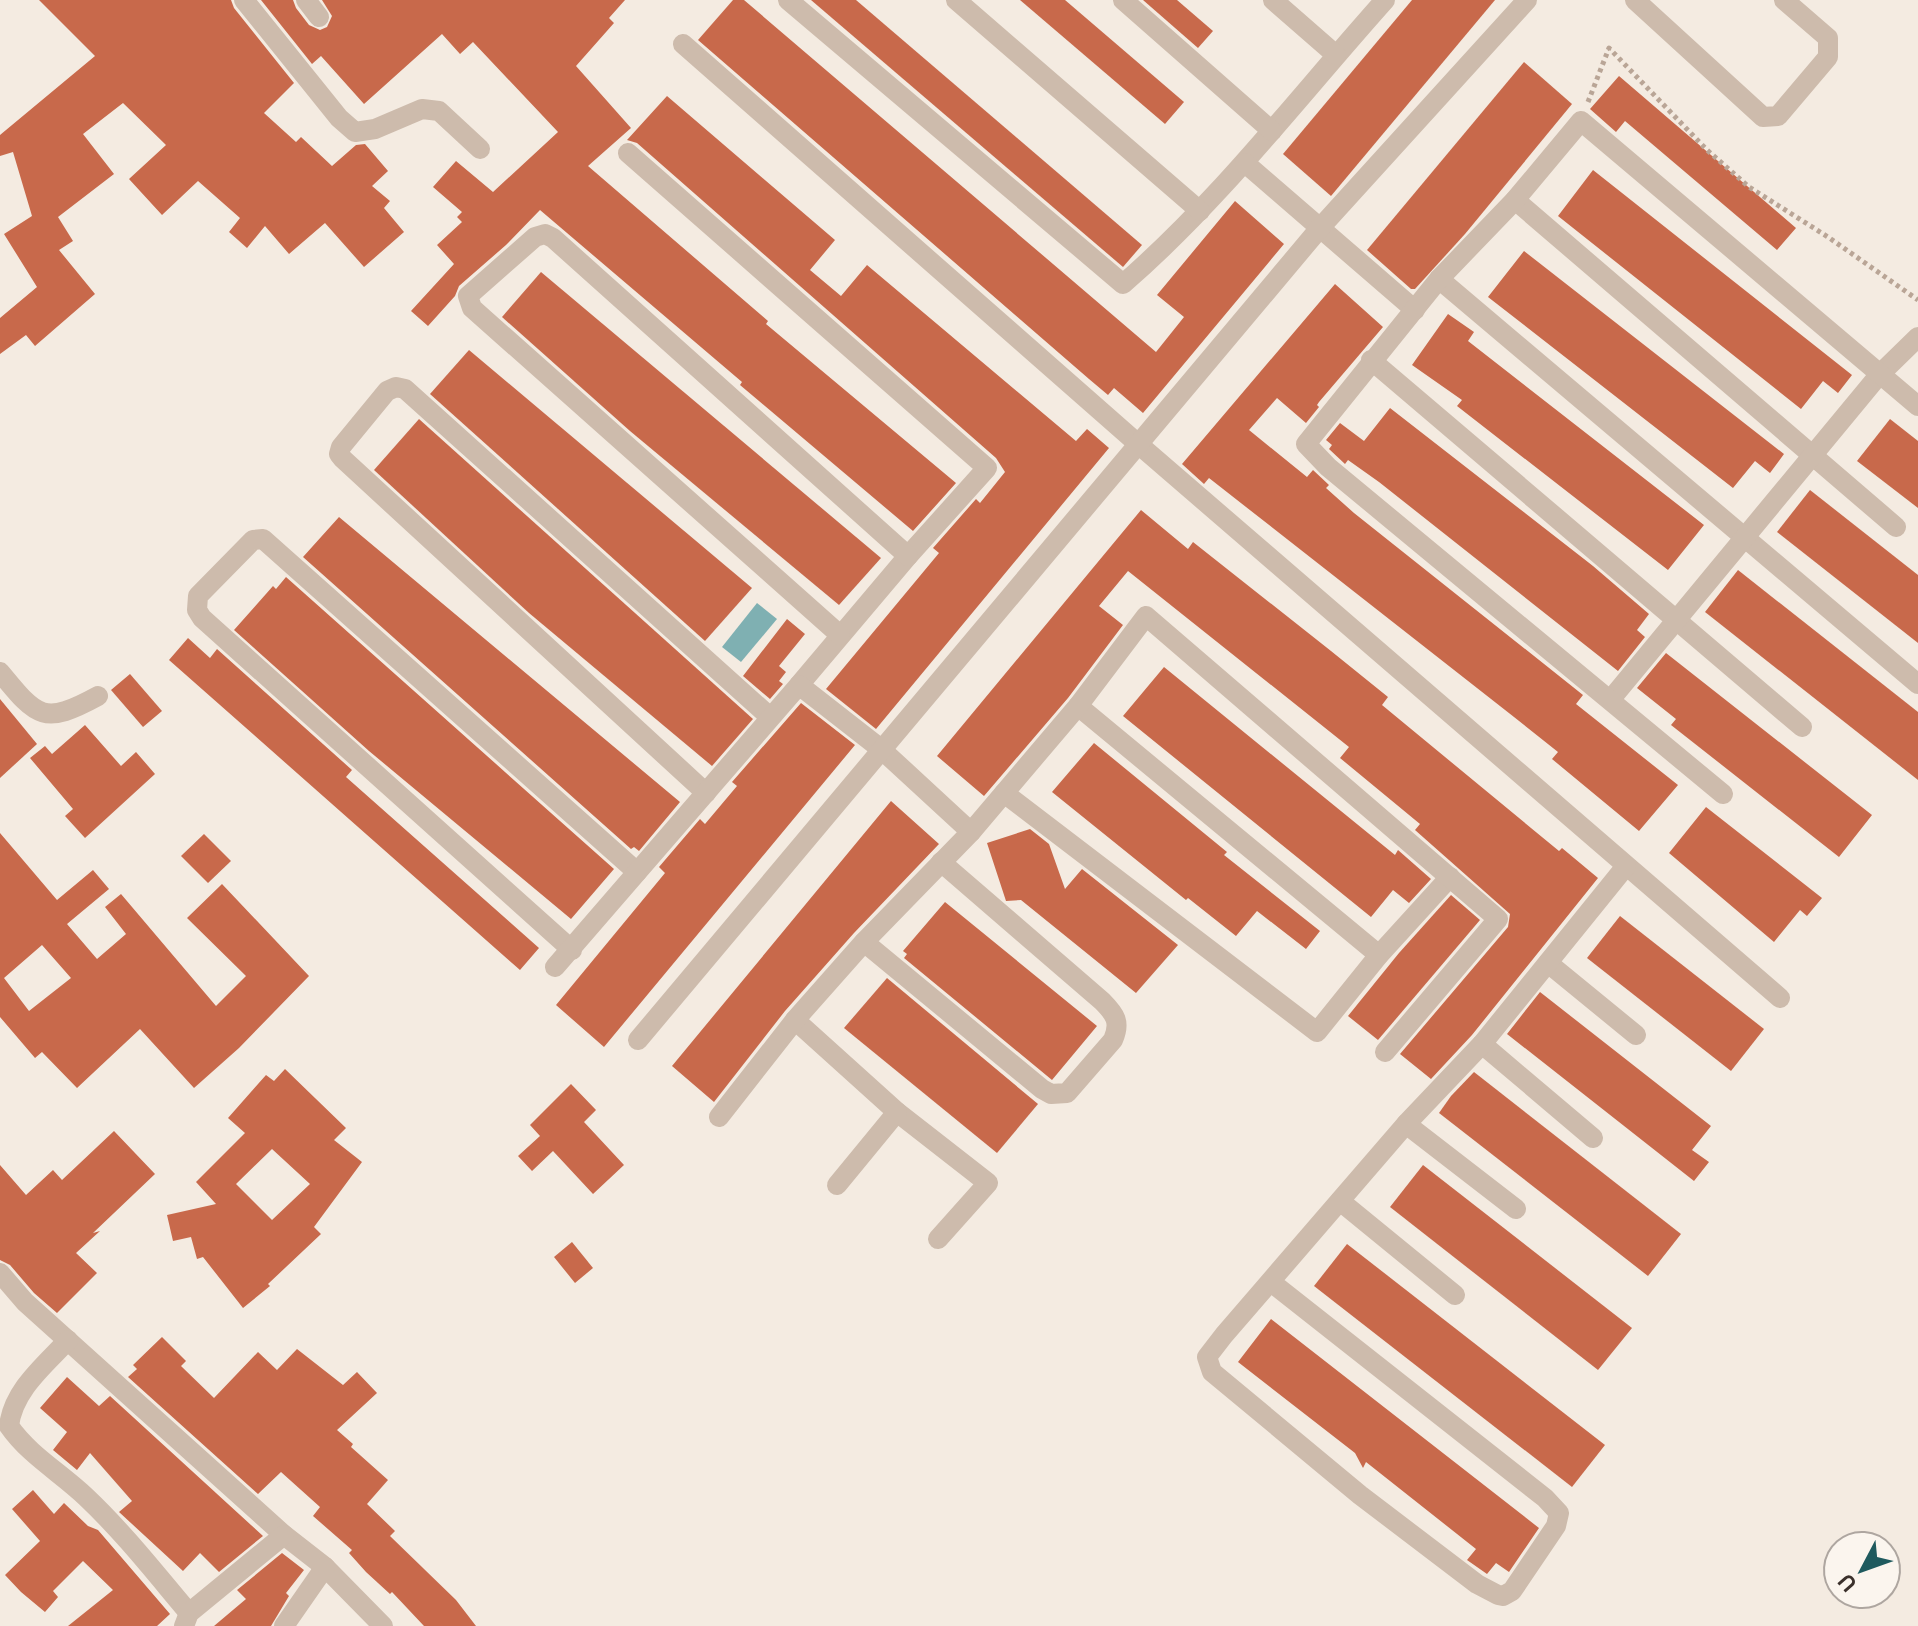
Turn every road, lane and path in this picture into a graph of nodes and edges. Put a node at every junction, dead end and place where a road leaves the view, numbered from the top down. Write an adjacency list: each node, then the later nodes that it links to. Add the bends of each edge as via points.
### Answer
1 (244, 0): 16 (street, via 355,132 422,109 439,111)
2 (306, 0): 11 (street)
3 (788, 0): 20 (street, via 1123,284)
4 (956, 0): 20 (street)
5 (1123, 0): 15 (street)
6 (1273, 0): 13 (street)
7 (1385, 0): 13 (street)
8 (1527, 0): 21 (street)
9 (1635, 0): 10 (street, via 1763,117 1778,116 1828,57 1828,38)
10 (1784, 0)
11 (319, 17)
12 (683, 44): 29 (street)
13 (1336, 55): 15 (street)
14 (1581, 121): 19 (street); 23 (path, via 1609,48 1749,187); 27 (street)
15 (1272, 131): 18 (street)
16 (480, 149)
17 (628, 153): 33 (street, via 987,468)
18 (1245, 163): 20 (street); 21 (street)
19 (1515, 200): 22 (street); 30 (street)
20 (1200, 211)
21 (1319, 229): 24 (street); 29 (street)
22 (1439, 279): 24 (street); 32 (street)
23 (1918, 300)
24 (1415, 310): 26 (street)
25 (1918, 337): 27 (street)
26 (1371, 360): 34 (street); 40 (street, via 1306,444)
27 (1879, 375): 28 (street); 30 (street)
28 (1918, 406)
29 (1137, 443): 44 (street); 50 (street)
30 (1812, 456): 31 (street); 32 (street)
31 (1896, 527)
32 (1746, 536): 34 (street); 37 (street)
33 (908, 556): 35 (street); 35 (street, via 553,238 535,237 468,296 472,308)
34 (1677, 621): 40 (street); 43 (street)
35 (840, 635): 38 (street)
36 (0, 672): 39 (street, via 37,711 57,714)
37 (1918, 684)
38 (799, 685): 42 (street); 44 (street)
39 (98, 696)
40 (1611, 699): 47 (street)
41 (1078, 706): 46 (street); 52 (street, via 1146,616); 55 (street)
42 (770, 717): 45 (street); 45 (street, via 405,389 387,391 339,454)
43 (1802, 727)
44 (881, 749): 48 (street); 61 (street)
45 (706, 793): 51 (street)
46 (1004, 793): 48 (street); 55 (street, via 1317,1032)
47 (1723, 794)
48 (971, 832): 49 (street)
49 (941, 862): 53 (street); 53 (street, via 1102,1001 1117,1020 1113,1040 1067,1093 1042,1089)
50 (1626, 866): 56 (street); 58 (street)
51 (637, 872): 54 (street); 54 (street, via 263,539 253,540 198,596 202,618)
52 (1450, 877): 55 (street); 63 (street, via 1498,919)
53 (864, 942): 59 (street)
54 (572, 950): 57 (street)
55 (1379, 955)
56 (1548, 963): 60 (street); 62 (street)
57 (555, 967)
58 (1780, 998)
59 (795, 1020): 64 (street); 65 (street)
60 (1636, 1035)
61 (638, 1040)
62 (1482, 1044): 66 (street); 67 (street)
63 (1385, 1052)
64 (897, 1112): 68 (street); 71 (street, via 988,1183)
65 (719, 1117)
66 (1406, 1124): 69 (street); 70 (street)
67 (1593, 1138)
68 (837, 1185)
69 (1340, 1201): 73 (street); 74 (street)
70 (1516, 1209)
71 (938, 1239)
72 (0, 1273): 75 (street)
73 (1271, 1282): 73 (street, via 1559,1513 1556,1526 1512,1591 1503,1596 1477,1584 1209,1369 1208,1356)
74 (1455, 1295)
75 (68, 1340): 76 (street); 78 (street, via 21,1392 9,1426 105,1515)
76 (284, 1535): 77 (street); 78 (street)
77 (325, 1567): 79 (street); 80 (street)
78 (187, 1619)
79 (284, 1626)
80 (383, 1626)

